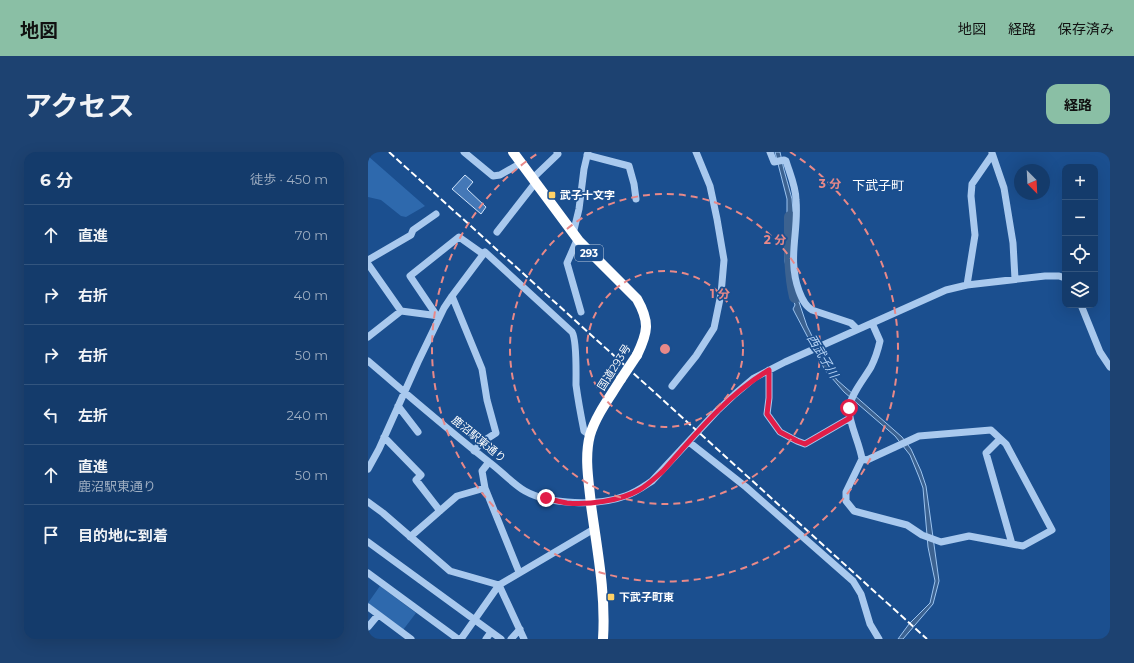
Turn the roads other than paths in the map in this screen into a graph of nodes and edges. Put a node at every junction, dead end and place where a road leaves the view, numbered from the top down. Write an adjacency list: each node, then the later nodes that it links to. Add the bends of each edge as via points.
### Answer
1 (464, 152): 8 (street, via 493,176 500,175)
2 (513, 152): 8 (highway, 国道293号 / 293)
3 (557, 152): 9 (street, via 558,154)
4 (696, 152): 31 (street, via 710,186 717,219 724,260 721,294 714,328)
5 (770, 152): 26 (street, via 774,162 786,161 796,198 793,264 802,299 812,310 851,323)
6 (587, 153): 10 (street, via 629,166); 13 (street)
7 (992, 153): 18 (street, via 1004,188 1013,243); 19 (street, via 972,184 975,235)
8 (521, 163): 9 (highway, 国道293号 / 293)
9 (535, 180): 12 (street); 13 (highway, 国道293号 / 293)
10 (636, 199)
11 (436, 214): 15 (street, via 413,230 411,235)
12 (497, 232)
13 (575, 237): 23 (street, via 567,263); 36 (highway, 国道293号 / 293, bridge, via 637,299 643,310 647,329 637,355 601,411)
14 (484, 254): 20 (street); 24 (street, via 459,237 410,276); 36 (street, via 485,252 575,336 579,406 584,431)
15 (368, 260)
16 (368, 264): 22 (street)
17 (1062, 277): 18 (street, 鹿沼駅東通り)
18 (1015, 279): 19 (street, 鹿沼駅東通り)
19 (967, 286): 25 (street, 鹿沼駅東通り, via 946,290)
20 (452, 296): 24 (street); 40 (street, via 482,369 496,433)
21 (1082, 308): 29 (street, via 1100,352)
22 (401, 311): 24 (street); 27 (street)
23 (581, 312)
24 (439, 316): 32 (street)
25 (872, 323): 26 (street, 鹿沼駅東通り); 34 (street, via 880,341 875,357 849,408)
26 (857, 329): 30 (street, 鹿沼駅東通り)
27 (368, 338)
28 (368, 361): 32 (street, 鹿沼駅東通り)
29 (1109, 365)
30 (769, 370): 34 (street, via 767,414 780,432 805,444); 39 (street, 鹿沼駅東通り, via 754,378 735,394)
31 (672, 386)
32 (404, 391): 33 (street); 40 (street, 鹿沼駅東通り)
33 (398, 406): 35 (street); 37 (street)
34 (850, 418): 41 (street)
35 (418, 432)
36 (590, 435): 46 (highway, 国道293号 / 293, via 587,467)
37 (384, 437): 43 (street); 47 (street, via 421,475 416,480)
38 (1000, 439): 41 (street, via 990,430 919,436 867,460); 51 (street, via 986,453); 51 (street, via 1006,444 1052,530 1023,546)
39 (689, 442): 46 (street, 鹿沼駅東通り, via 652,482 638,491 613,500); 69 (street, via 746,487 853,581 862,594 870,624)
40 (474, 450): 42 (street, 鹿沼駅東通り)
41 (862, 459): 51 (street, via 846,492 846,501 854,511 907,524 922,535 941,542 969,536)
42 (489, 462): 44 (street, via 482,471); 46 (street, 鹿沼駅東通り, via 525,491 567,503)
43 (368, 469)
44 (485, 488): 47 (street, via 457,496); 52 (street)
45 (368, 502): 49 (street)
46 (591, 502): 48 (highway, 国道293号 / 293)
47 (440, 511): 49 (street)
48 (594, 529): 52 (street); 68 (highway, 国道293号 / 293, via 603,602)
49 (410, 537): 54 (street, via 450,571)
50 (368, 542): 57 (street)
51 (1012, 544)
52 (519, 572): 54 (street)
53 (368, 573): 62 (street)
54 (499, 585): 57 (street); 59 (street)
55 (368, 607): 56 (street)
56 (378, 614): 58 (street); 61 (street)
57 (475, 620): 60 (street); 63 (street)
58 (368, 627)
59 (520, 629): 66 (street); 67 (street)
60 (491, 632): 64 (street); 65 (street)
61 (411, 639)
62 (458, 639)
63 (461, 639)
64 (486, 639)
65 (501, 639)
66 (511, 639)
67 (524, 639)
68 (603, 639)
69 (879, 639)

